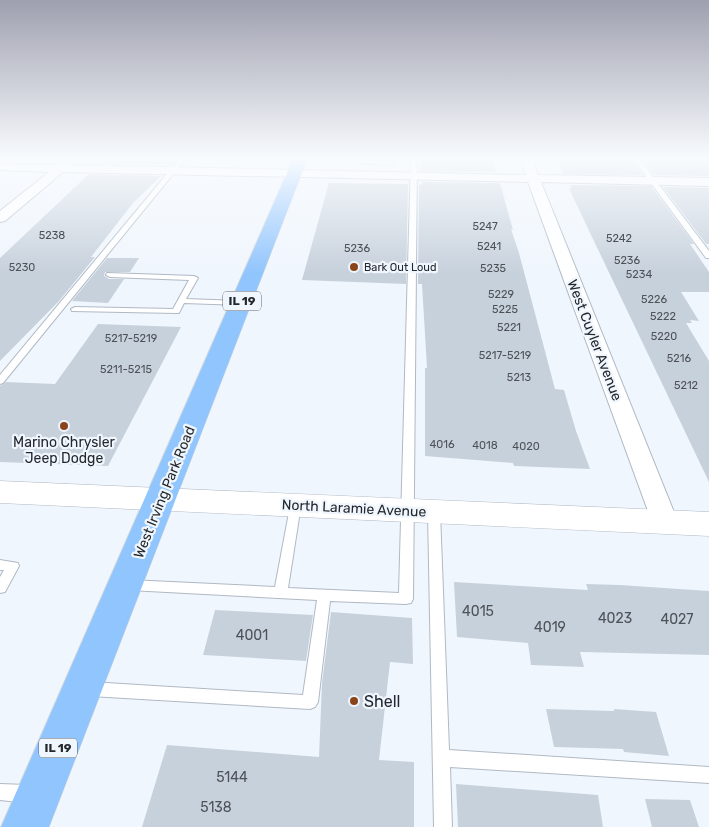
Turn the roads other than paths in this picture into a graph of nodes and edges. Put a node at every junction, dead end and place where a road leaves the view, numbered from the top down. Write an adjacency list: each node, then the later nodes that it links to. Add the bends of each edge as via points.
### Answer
1 (27, 196): 7 (street)
2 (153, 196): 13 (lane)
3 (285, 196): 11 (main road, West Irving Park Road / IL 19)
4 (414, 196): 17 (lane)
5 (540, 196): 18 (street, West Cuyler Avenue)
6 (664, 196): 8 (lane)
7 (0, 218)
8 (709, 256)
9 (110, 275): 10 (lane, via 194,278)
10 (181, 302): 11 (lane); 12 (lane, via 176,311)
11 (241, 303): 15 (main road, West Irving Park Road / IL 19)
12 (75, 308)
13 (0, 380)
14 (0, 492): 15 (street, North Laramie Avenue)
15 (160, 500): 16 (street, North Laramie Avenue); 21 (main road, West Irving Park Road / IL 19)
16 (295, 505): 17 (street, North Laramie Avenue); 23 (lane)
17 (421, 511): 18 (street, North Laramie Avenue); 24 (lane, via 406,599); 26 (lane)
18 (665, 522): 19 (street, North Laramie Avenue)
19 (709, 524)
20 (0, 565): 22 (lane, via 13,566)
21 (126, 585): 23 (lane); 25 (main road, West Irving Park Road / IL 19)
22 (0, 588)
23 (281, 593): 24 (lane)
24 (324, 595): 25 (lane, via 310,702)
25 (83, 688): 28 (main road, West Irving Park Road / IL 19)
26 (441, 758): 27 (lane); 29 (lane)
27 (709, 775)
28 (21, 805)
29 (443, 827)

